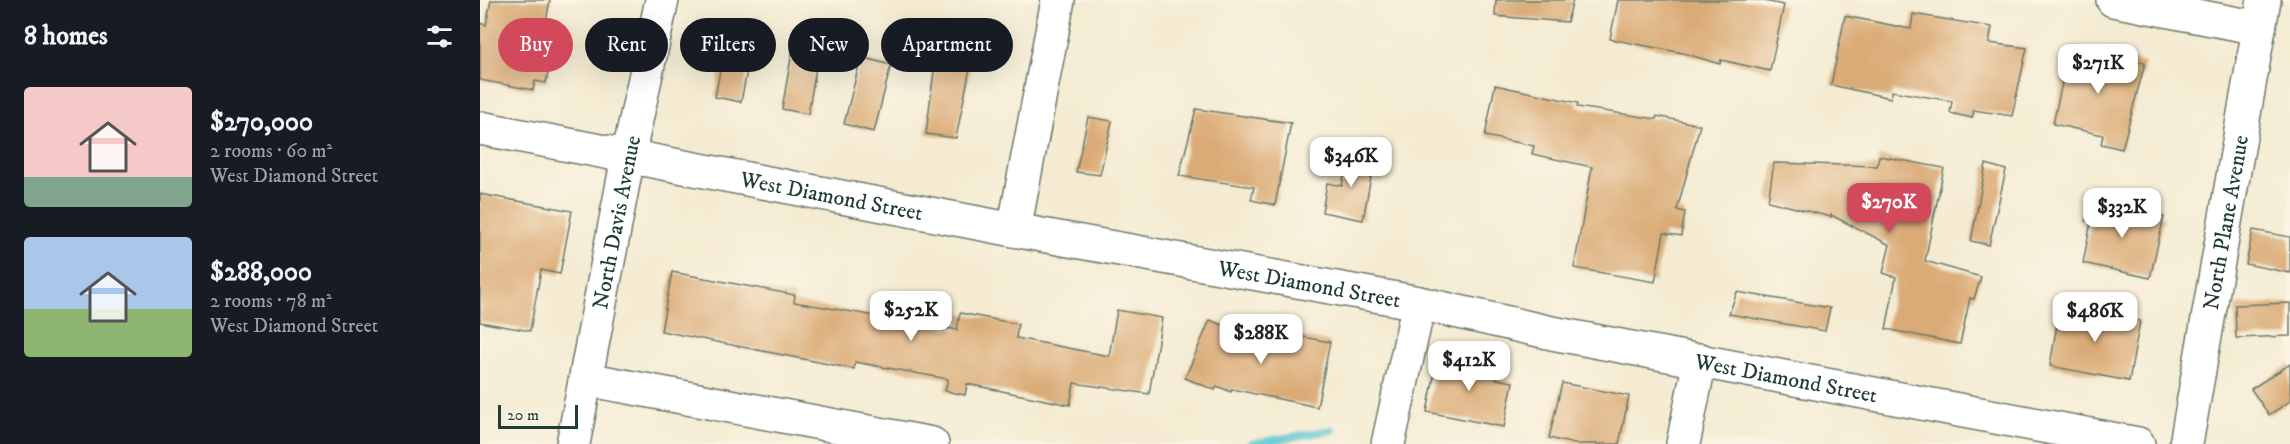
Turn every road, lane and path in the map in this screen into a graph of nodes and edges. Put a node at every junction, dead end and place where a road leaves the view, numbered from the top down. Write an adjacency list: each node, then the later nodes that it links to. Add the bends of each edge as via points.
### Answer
1 (662, 0): 6 (street, North Davis Avenue)
2 (1058, 0): 7 (street)
3 (2113, 0): 4 (street)
4 (2261, 14): 17 (street, North Plane Avenue)
5 (480, 128): 6 (street, West Diamond Street)
6 (628, 157): 7 (street, West Diamond Street); 10 (street, North Davis Avenue)
7 (1014, 230): 8 (street, West Diamond Street)
8 (1419, 303): 9 (street, West Diamond Street); 14 (street)
9 (1700, 360): 11 (street, West Diamond Street); 15 (street)
10 (586, 379): 12 (street, North Davis Avenue); 13 (street)
11 (1987, 430): 16 (street, West Diamond Street)
12 (573, 444)
13 (932, 444)
14 (1388, 444)
15 (1683, 444)
16 (2138, 444)
17 (2186, 444)

